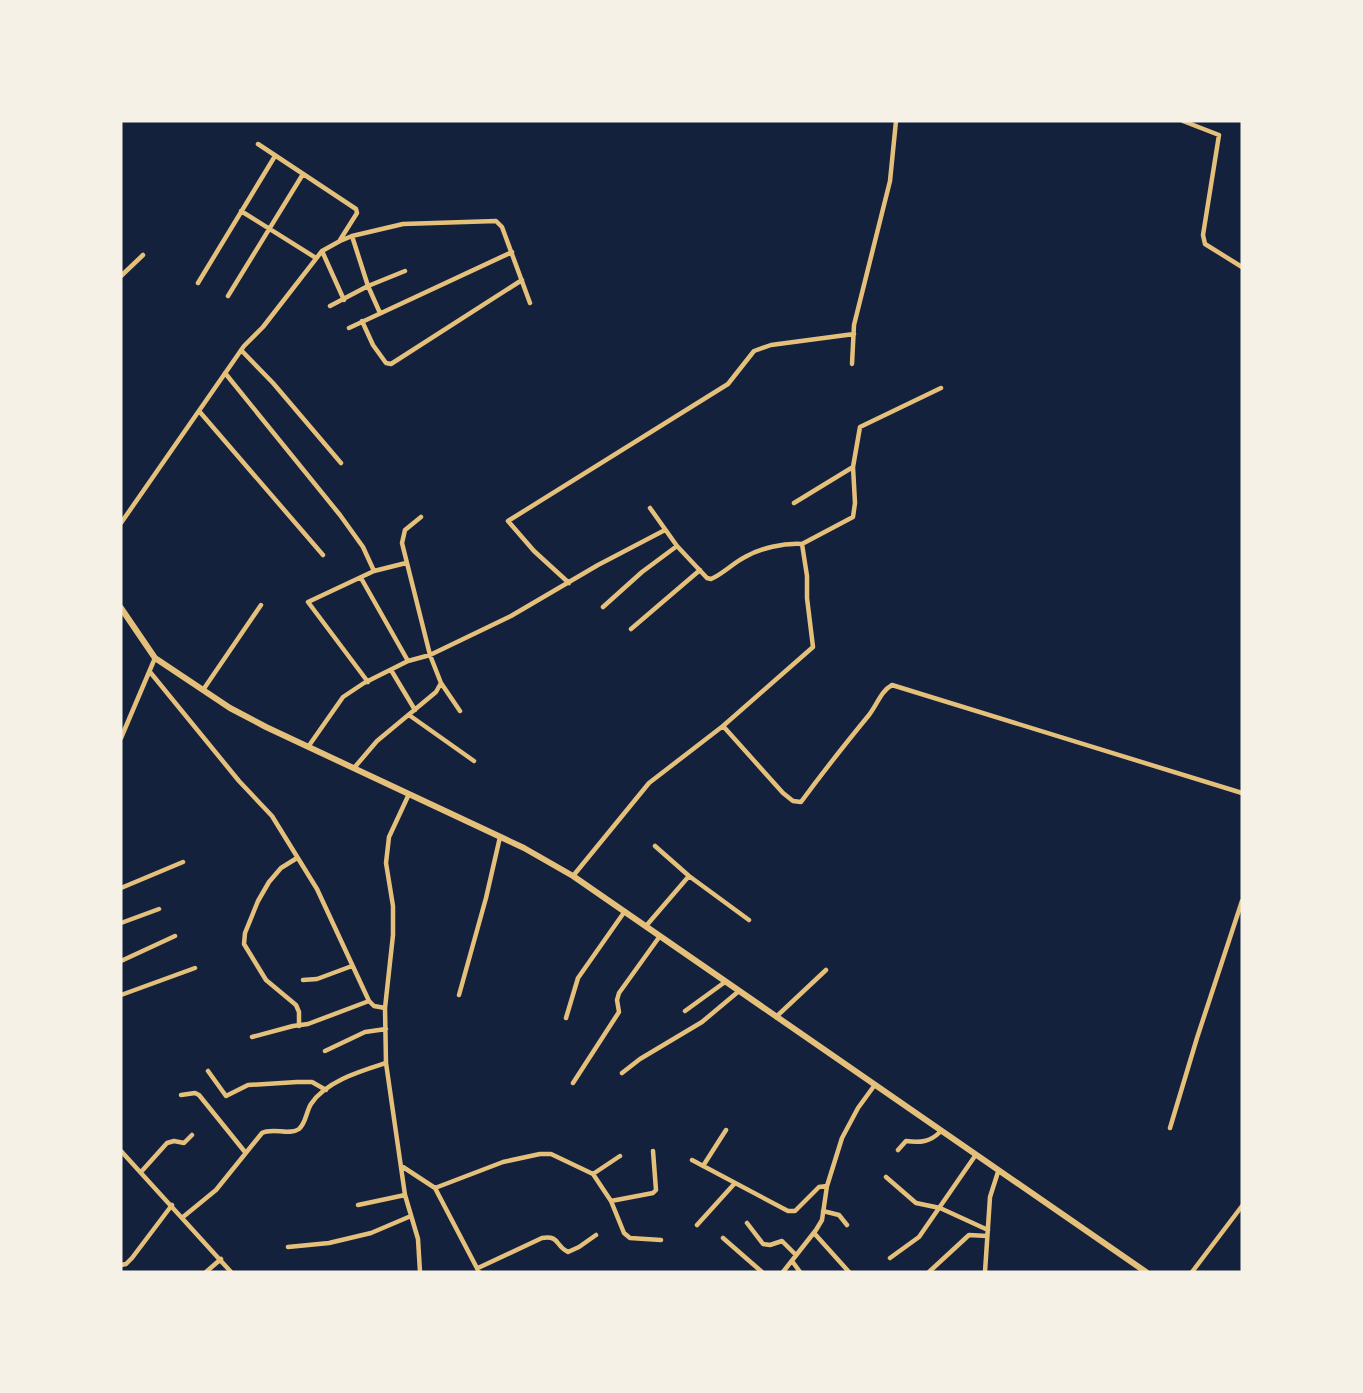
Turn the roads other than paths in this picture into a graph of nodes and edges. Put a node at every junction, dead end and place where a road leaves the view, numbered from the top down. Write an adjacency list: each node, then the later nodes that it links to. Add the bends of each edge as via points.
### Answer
1 (896, 121): 27 (street, via 890,181)
2 (1183, 121): 14 (street, via 1219,135 1203,235 1205,244)
3 (258, 144): 4 (street)
4 (275, 156): 5 (street); 6 (street)
5 (303, 174): 7 (street); 9 (street, via 356,209)
6 (241, 211): 7 (street); 18 (street)
7 (269, 229): 13 (street); 20 (street)
8 (352, 236): 9 (street); 11 (street, via 403,224 496,221); 19 (street)
9 (340, 241): 10 (street)
10 (321, 251): 13 (street); 21 (street)
11 (512, 252): 17 (street); 24 (street)
12 (143, 255): 16 (street)
13 (316, 258): 28 (street)
14 (1242, 267)
15 (405, 271): 19 (street)
16 (121, 276)
17 (522, 280): 22 (street); 25 (street, via 391,364 373,345)
18 (198, 283)
19 (368, 286): 21 (street); 24 (street)
20 (228, 296)
21 (344, 300): 23 (street)
22 (530, 303)
23 (330, 306)
24 (380, 313): 25 (street)
25 (362, 321): 26 (street)
26 (349, 328)
27 (854, 334): 29 (street); 47 (street, via 754,351 728,384 508,522)
28 (241, 350): 30 (street); 33 (street)
29 (852, 364)
30 (225, 373): 32 (street); 45 (street, via 340,515)
31 (941, 388): 34 (street, via 860,427)
32 (199, 411): 38 (street); 42 (street)
33 (341, 463)
34 (853, 467): 35 (street); 40 (street, via 853,517)
35 (794, 503)
36 (650, 509): 39 (street)
37 (421, 517): 43 (street, via 402,535)
38 (121, 523)
39 (665, 530): 41 (street); 47 (street)
40 (802, 544): 44 (street, via 744,557 713,579); 63 (street, via 813,647)
41 (677, 546): 44 (street); 49 (street)
42 (323, 555)
43 (406, 563): 45 (street); 52 (street)
44 (700, 570): 51 (street)
45 (374, 571): 46 (street)
46 (361, 578): 54 (street); 57 (street, via 307,603)
47 (569, 583): 52 (street)
48 (261, 605): 59 (street)
49 (603, 607)
50 (121, 608): 53 (main road)
51 (631, 629)
52 (429, 655): 54 (street); 58 (street)
53 (155, 658): 56 (street); 59 (main road)
54 (408, 661): 55 (street)
55 (391, 670): 57 (street); 60 (street)
56 (150, 672): 64 (street); 72 (street, via 272,816)
57 (368, 682): 65 (street, via 343,698)
58 (441, 683): 60 (street); 61 (street)
59 (203, 691): 65 (main road)
60 (415, 710): 62 (street)
61 (460, 711)
62 (409, 715): 66 (street); 67 (street)
63 (723, 726): 68 (street, via 793,801 801,802 892,685); 74 (street, via 649,783)
64 (121, 738)
65 (308, 747): 67 (main road)
66 (474, 761)
67 (354, 768): 69 (main road)
68 (1242, 793)
69 (410, 794): 70 (main road); 95 (street, via 387,849 393,935)
70 (500, 836): 74 (main road); 93 (street)
71 (655, 846): 75 (street)
72 (297, 858): 86 (street, via 317,889); 99 (street, via 269,882 244,944 266,980 296,1006)
73 (183, 862): 76 (street)
74 (573, 876): 79 (main road)
75 (689, 876): 80 (street); 82 (street)
76 (121, 888)
77 (1242, 901): 110 (street)
78 (159, 909): 81 (street)
79 (625, 911): 82 (main road); 98 (street, via 578,978)
80 (749, 920)
81 (121, 923)
82 (646, 926): 84 (main road)
83 (175, 936): 85 (street)
84 (660, 936): 90 (main road); 106 (street, via 619,993 619,1012)
85 (121, 961)
86 (352, 966): 89 (street); 94 (street)
87 (195, 968): 92 (street)
88 (825, 970): 97 (street)
89 (303, 980)
90 (725, 982): 91 (main road); 96 (street)
91 (739, 991): 97 (main road); 105 (street, via 702,1022)
92 (121, 995)
93 (459, 995)
94 (369, 1001): 95 (street); 99 (street)
95 (385, 1008): 100 (street)
96 (685, 1011)
97 (776, 1017): 107 (main road)
98 (566, 1018)
99 (299, 1026): 101 (street)
100 (386, 1029): 102 (street, via 365,1032); 103 (street)
101 (252, 1037)
102 (325, 1051)
103 (386, 1063): 108 (street); 121 (street)
104 (208, 1071): 108 (street, via 226,1096 248,1085 297,1082 312,1082)
105 (622, 1073)
106 (573, 1083)
107 (874, 1086): 112 (main road); 128 (street, via 842,1138)
108 (326, 1090): 117 (street, via 296,1131 266,1130)
109 (181, 1095): 117 (street, via 199,1096)
110 (1170, 1128)
111 (726, 1130): 122 (street)
112 (940, 1132): 114 (street, via 927,1141 906,1141); 119 (main road)
113 (192, 1135): 123 (street, via 184,1143 167,1143)
114 (898, 1150)
115 (121, 1151): 123 (street)
116 (653, 1151): 131 (street, via 656,1190)
117 (245, 1152): 138 (street, via 216,1190)
118 (620, 1156): 125 (street)
119 (975, 1156): 124 (main road); 135 (street)
120 (692, 1160): 122 (street)
121 (402, 1166): 129 (street); 130 (street)
122 (703, 1166): 127 (street)
123 (141, 1172): 132 (street)
124 (998, 1172): 142 (street, via 990,1197); 164 (main road)
125 (593, 1174): 129 (street, via 547,1153 503,1162); 131 (street)
126 (886, 1177): 135 (street, via 916,1203)
127 (735, 1183): 128 (street, via 788,1212); 140 (street)
128 (827, 1186): 136 (street)
129 (435, 1188): 154 (street)
130 (405, 1195): 133 (street); 137 (street)
131 (611, 1201): 147 (street, via 630,1238)
132 (172, 1205): 138 (street); 153 (street, via 132,1258)
133 (358, 1205)
134 (1242, 1206): 165 (street)
135 (940, 1208): 142 (street); 150 (street, via 919,1237)
136 (823, 1212): 141 (street, via 839,1215); 143 (street)
137 (411, 1216): 148 (street, via 371,1233); 157 (street)
138 (183, 1217): 151 (street)
139 (747, 1223): 149 (street, via 763,1244 782,1241)
140 (697, 1225)
141 (847, 1225)
142 (988, 1230): 145 (street)
143 (814, 1233): 149 (street); 161 (street)
144 (596, 1236): 154 (street, via 568,1252 555,1239 542,1238)
145 (987, 1236): 162 (street, via 969,1235); 163 (street)
146 (723, 1238): 158 (street)
147 (661, 1240)
148 (288, 1247)
149 (796, 1255): 152 (street)
150 (890, 1258)
151 (221, 1259): 155 (street); 156 (street)
152 (792, 1261): 159 (street); 160 (street)
153 (121, 1265)
154 (479, 1270)
155 (205, 1272)
156 (231, 1272)
157 (420, 1272)
158 (762, 1272)
159 (782, 1272)
160 (800, 1272)
161 (849, 1272)
162 (929, 1272)
163 (985, 1272)
164 (1146, 1272)
165 (1192, 1272)

